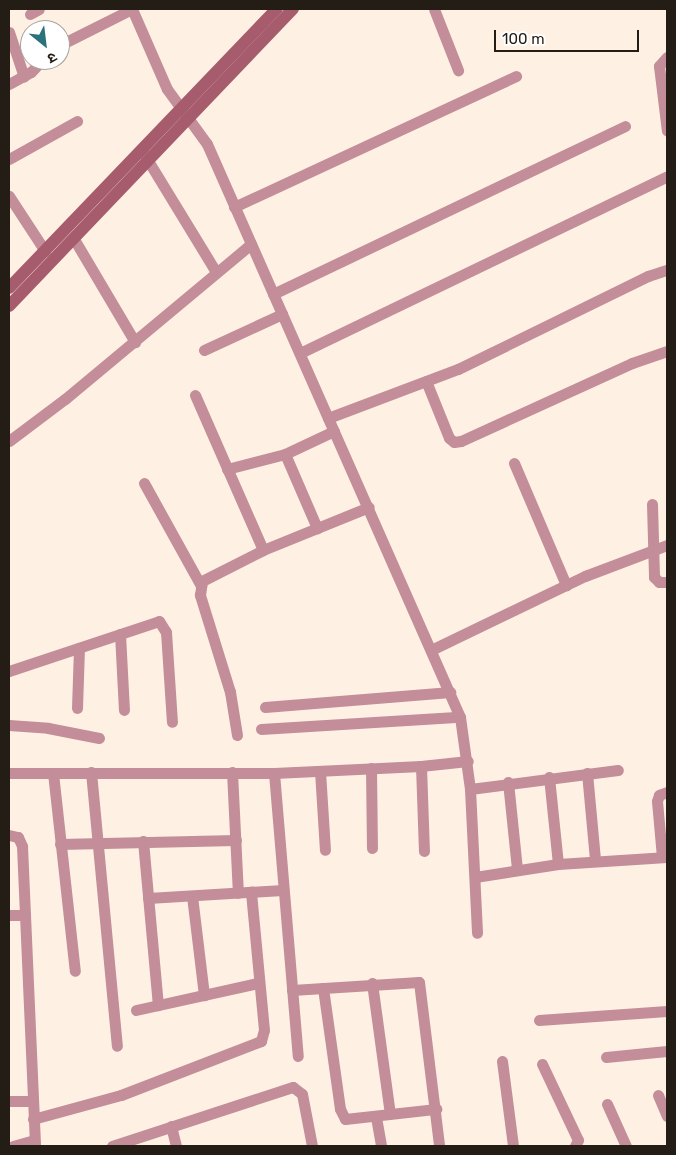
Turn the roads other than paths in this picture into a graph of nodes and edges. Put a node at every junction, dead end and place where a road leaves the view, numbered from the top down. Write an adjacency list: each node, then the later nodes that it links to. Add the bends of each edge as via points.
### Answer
1 (132, 9): 6 (street); 13 (street, via 158,70)
2 (277, 9): 13 (main road)
3 (293, 9): 15 (main road)
4 (434, 9): 9 (street)
5 (9, 32): 11 (street)
6 (70, 40)
7 (667, 57): 14 (street, via 659,66)
8 (31, 70): 11 (street)
9 (458, 70)
10 (516, 76): 23 (street)
11 (24, 77): 12 (street)
12 (9, 84)
13 (179, 108): 15 (street); 19 (main road)
14 (666, 108): 18 (street)
15 (189, 118): 19 (main road); 23 (street, via 206,144)
16 (77, 121): 20 (street)
17 (625, 126): 30 (street)
18 (667, 131)
19 (145, 156): 24 (main road); 26 (main road); 28 (street)
20 (9, 159)
21 (667, 176): 36 (street)
22 (9, 196): 26 (street)
23 (234, 207): 25 (street)
24 (74, 239): 31 (main road); 33 (street)
25 (251, 244): 28 (street); 30 (street)
26 (45, 251): 29 (main road)
27 (667, 270): 37 (street, via 648,276 489,355)
28 (216, 272): 33 (street)
29 (9, 288)
30 (273, 294): 32 (street)
31 (9, 306)
32 (282, 314): 34 (street); 36 (street)
33 (135, 342): 41 (street)
34 (204, 350)
35 (667, 351): 37 (street, via 632,363 454,442 449,438)
36 (300, 354): 39 (street)
37 (426, 381): 39 (street)
38 (195, 395): 44 (street)
39 (328, 418): 40 (street)
40 (334, 431): 42 (street); 47 (street)
41 (9, 441)
42 (285, 454): 44 (street); 48 (street)
43 (514, 464): 53 (street)
44 (227, 469): 51 (street)
45 (144, 483): 54 (street)
46 (652, 504): 50 (street)
47 (369, 507): 48 (street); 57 (street)
48 (317, 528): 51 (street)
49 (667, 545): 50 (street)
50 (653, 549): 52 (street, via 656,580); 53 (street)
51 (263, 550): 54 (street, via 210,575)
52 (667, 582)
53 (566, 585): 57 (street)
54 (201, 586): 67 (street, via 200,595 231,698)
55 (120, 634): 56 (street); 62 (street); 64 (street, via 155,622 166,627)
56 (79, 648): 58 (street); 61 (street)
57 (431, 650): 59 (street)
58 (9, 671)
59 (450, 692): 60 (street); 63 (street)
60 (266, 707)
61 (77, 708)
62 (124, 710)
63 (460, 718): 66 (street); 69 (street)
64 (172, 722)
65 (9, 725): 68 (street, via 48,728)
66 (261, 729)
67 (237, 735)
68 (99, 738)
69 (468, 761): 70 (street); 82 (street)
70 (421, 766): 71 (street); 91 (street)
71 (371, 768): 73 (street); 89 (street)
72 (618, 770): 79 (street)
73 (320, 771): 76 (street); 90 (street)
74 (91, 772): 75 (street); 78 (street); 87 (street)
75 (232, 772): 76 (street); 85 (street)
76 (274, 772): 97 (street)
77 (9, 773): 78 (street)
78 (52, 773): 88 (street)
79 (587, 773): 80 (street); 93 (street)
80 (549, 778): 81 (street); 94 (street)
81 (508, 782): 82 (street); 95 (street)
82 (470, 789): 96 (street)
83 (667, 792): 92 (street, via 659,795 657,801)
84 (9, 835): 103 (street, via 18,837 22,846)
85 (236, 840): 86 (street); 99 (street)
86 (143, 841): 87 (street); 101 (street)
87 (99, 842): 88 (street); 115 (street)
88 (60, 844): 105 (street)
89 (372, 848)
90 (325, 850)
91 (424, 851)
92 (664, 857): 93 (street)
93 (595, 860): 94 (street)
94 (558, 864): 95 (street)
95 (517, 869): 96 (street)
96 (475, 877): 104 (street)
97 (283, 890): 98 (street); 109 (street)
98 (251, 892): 99 (street); 106 (street)
99 (238, 893): 100 (street)
100 (192, 896): 101 (street); 110 (street)
101 (148, 898): 111 (street)
102 (9, 915): 103 (street)
103 (25, 915): 123 (street)
104 (477, 933)
105 (75, 971)
106 (258, 983): 110 (street); 129 (street, via 264,1030 261,1041 121,1095)
107 (372, 983): 108 (street); 125 (street, via 414,981 422,986); 126 (street)
108 (323, 988): 109 (street); 127 (street, via 341,1114 350,1120)
109 (292, 990): 117 (street)
110 (204, 995): 111 (street)
111 (158, 1005): 112 (street)
112 (136, 1010)
113 (667, 1011): 114 (street)
114 (540, 1020)
115 (117, 1046)
116 (667, 1051): 118 (street)
117 (298, 1056)
118 (606, 1057)
119 (502, 1061): 138 (street)
120 (542, 1064): 139 (street, via 578,1140)
121 (658, 1095): 128 (street)
122 (9, 1101): 123 (street)
123 (32, 1101): 129 (street)
124 (606, 1104): 140 (street)
125 (436, 1109): 126 (street); 137 (street)
126 (390, 1114): 127 (street)
127 (376, 1116): 136 (street)
128 (667, 1116)
129 (33, 1119): 131 (street)
130 (171, 1126): 132 (street); 134 (street); 135 (street, via 298,1088)
131 (35, 1143): 133 (street)
132 (120, 1145)
133 (13, 1146)
134 (176, 1146)
135 (312, 1146)
136 (381, 1146)
137 (439, 1146)
138 (512, 1146)
139 (575, 1146)
140 (626, 1146)

